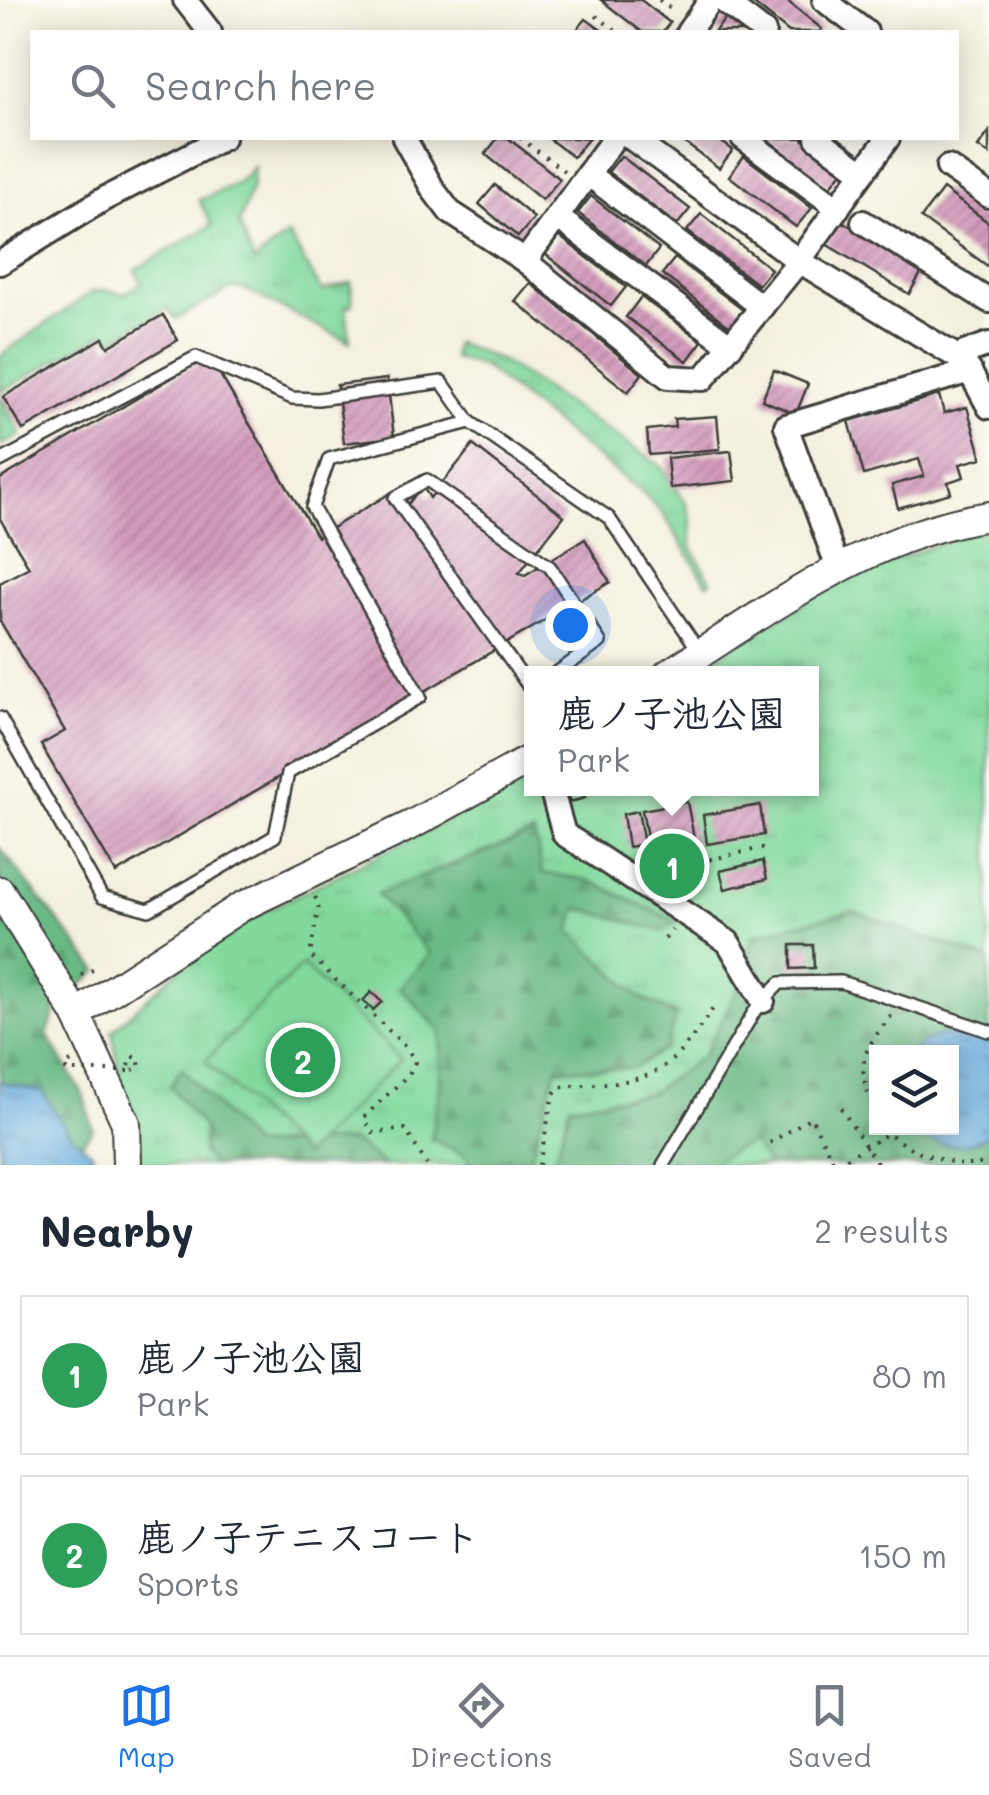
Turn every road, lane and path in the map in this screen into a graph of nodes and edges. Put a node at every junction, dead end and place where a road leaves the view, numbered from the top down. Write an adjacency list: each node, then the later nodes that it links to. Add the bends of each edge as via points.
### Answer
1 (186, 0): 6 (street)
2 (711, 0): 8 (street)
3 (722, 0): 9 (street)
4 (824, 0): 10 (street)
5 (596, 16): 7 (path)
6 (208, 30)
7 (615, 30)
8 (689, 30)
9 (761, 30)
10 (863, 30)
11 (219, 140): 28 (street)
12 (405, 140): 26 (street, via 450,212)
13 (523, 140): 21 (path)
14 (613, 140): 21 (street)
15 (634, 140): 27 (street)
16 (745, 140): 23 (street)
17 (820, 140): 20 (street)
18 (887, 140): 20 (street)
19 (948, 167): 22 (street)
20 (864, 172): 23 (street)
21 (584, 179): 24 (street); 30 (street)
22 (989, 196)
23 (838, 208): 27 (street)
24 (557, 217): 26 (street); 32 (street)
25 (863, 222): 29 (street)
26 (525, 261): 32 (street, via 668,377 703,380)
27 (799, 261): 30 (street); 33 (street)
28 (0, 263)
29 (989, 301)
30 (762, 307): 32 (street)
31 (989, 344): 33 (street)
32 (730, 346)
33 (963, 364): 34 (street); 38 (street, via 786,426)
34 (989, 407)
35 (470, 422): 36 (lane, via 442,382 292,398 196,357); 39 (lane, via 608,518); 43 (lane, via 329,460 312,506 420,697 288,774 275,836 149,910 102,897)
36 (0, 462)
37 (989, 516): 38 (street, via 933,529)
38 (838, 568): 39 (street)
39 (704, 658): 41 (street)
40 (566, 666): 42 (lane, via 600,642 550,567 427,480 395,498)
41 (686, 666)
42 (524, 679)
43 (0, 718)
44 (524, 762): 47 (street)
45 (552, 796): 49 (street, via 564,834)
46 (767, 847): 49 (path, via 666,869)
47 (305, 876): 53 (street, via 241,907); 65 (path, via 319,905 310,955 416,1062 362,1118 373,1132 405,1129)
48 (0, 891): 53 (street)
49 (663, 901): 50 (street, via 728,942)
50 (762, 1001): 51 (lane, via 780,983 841,982); 67 (lane)
51 (901, 1004): 54 (lane); 57 (path, via 861,1061)
52 (714, 1007): 66 (path, via 672,1064 642,1080 559,1087)
53 (76, 1014): 64 (street, via 126,1123)
54 (989, 1031)
55 (75, 1067): 56 (path, bridge, via 64,1067 128,1071 138,1057 140,1066)
56 (133, 1070)
57 (869, 1094)
58 (841, 1108): 62 (path)
59 (885, 1135): 62 (path)
60 (892, 1135): 70 (path, via 913,1150)
61 (770, 1143): 68 (path, via 811,1117)
62 (865, 1146): 68 (path); 69 (path)
63 (989, 1163): 70 (path)
64 (127, 1165)
65 (427, 1165)
66 (539, 1165)
67 (662, 1165)
68 (836, 1165)
69 (878, 1165)
70 (968, 1165)

